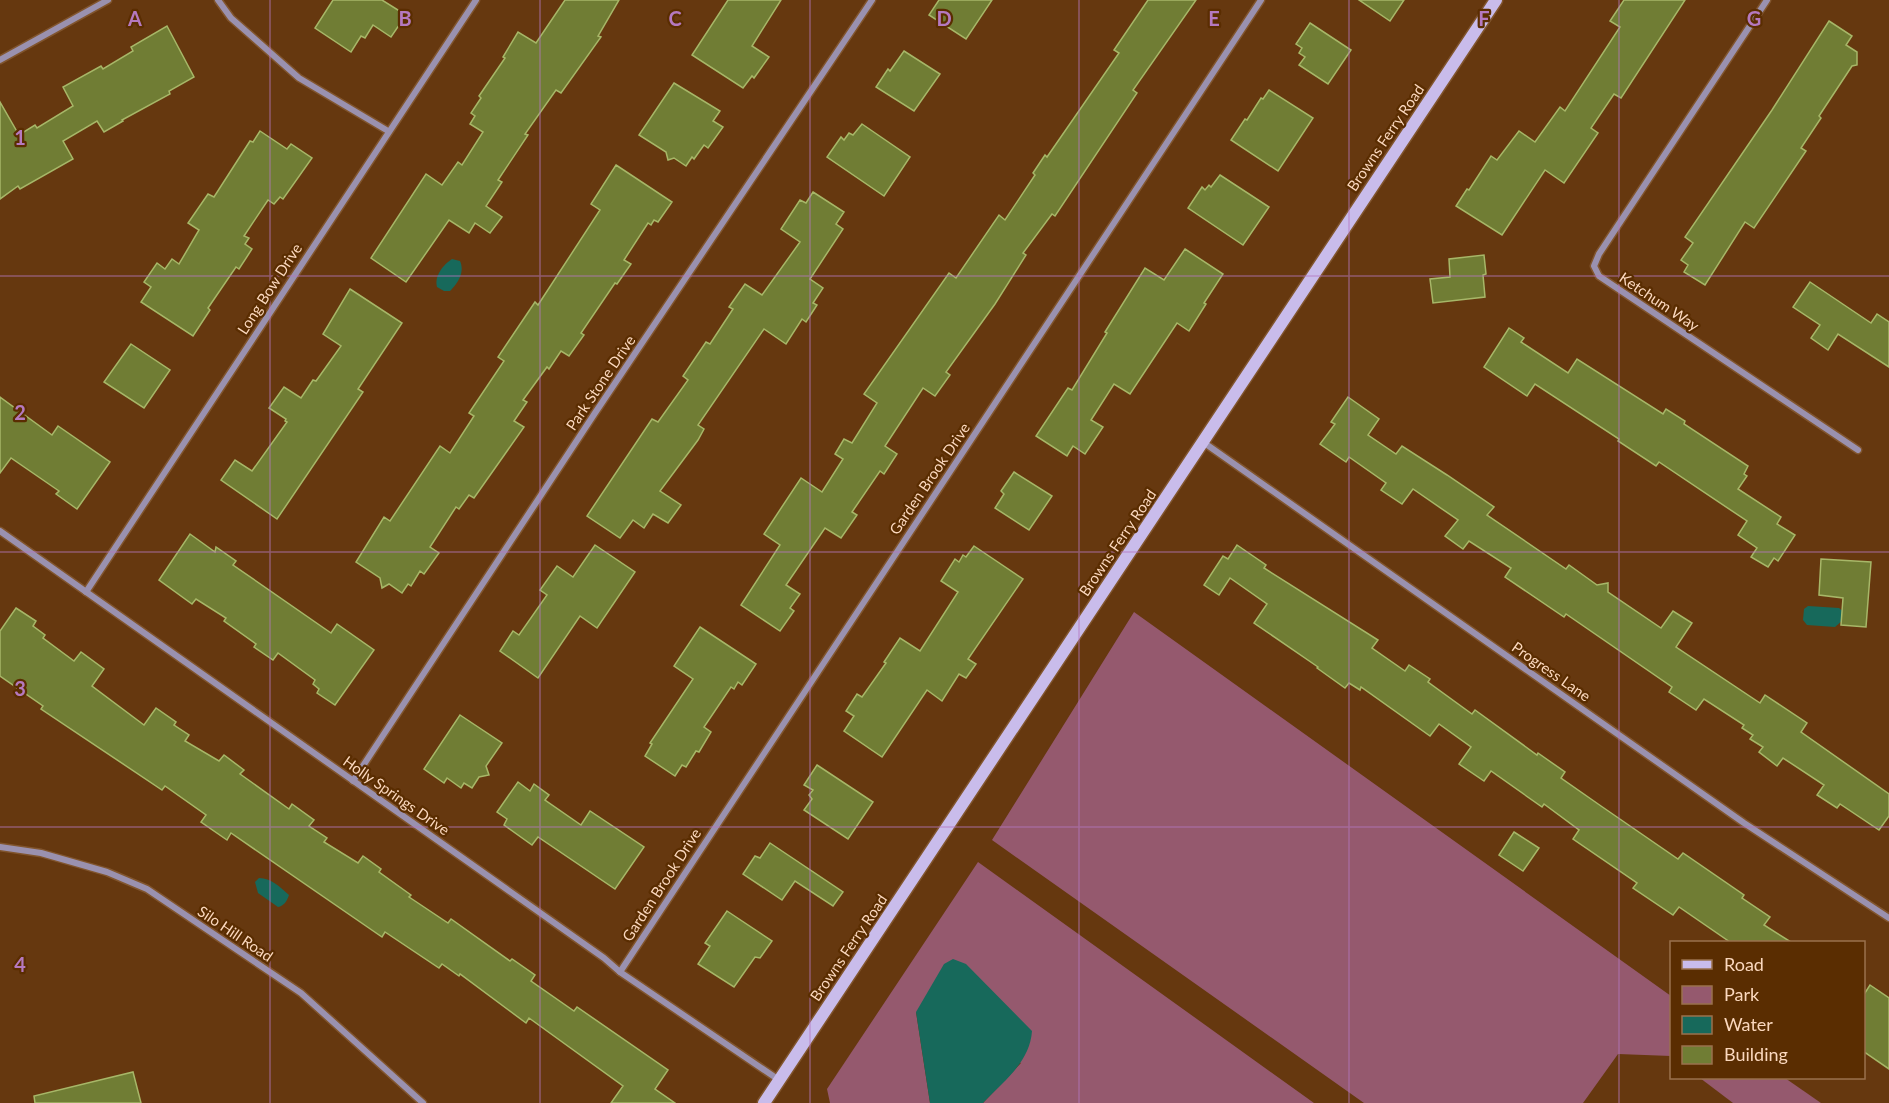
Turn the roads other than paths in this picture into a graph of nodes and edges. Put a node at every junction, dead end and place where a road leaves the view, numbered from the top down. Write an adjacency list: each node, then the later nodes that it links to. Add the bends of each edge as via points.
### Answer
1 (108, 0): 8 (street)
2 (218, 0): 9 (street, via 231,18 299,78)
3 (476, 0): 9 (street, Long Bow Drive)
4 (872, 0): 14 (street, Park Stone Drive)
5 (1261, 0): 17 (street, Garden Brook Drive)
6 (1496, 0): 10 (street, Browns Ferry Road)
7 (1767, 0): 11 (street, Ketchum Way, via 1594,266 1599,276)
8 (0, 60)
9 (388, 131): 13 (street, Long Bow Drive)
10 (1203, 442): 16 (street, Progress Lane, via 1744,823); 18 (street, Browns Ferry Road)
11 (1858, 450)
12 (0, 531): 13 (street, Holly Springs Drive)
13 (86, 592): 14 (street, Holly Springs Drive)
14 (353, 780): 17 (street, Holly Springs Drive)
15 (0, 847): 19 (street, Silo Hill Road, via 41,853 107,872 147,889 301,993)
16 (1889, 918)
17 (620, 972): 18 (street, Holly Springs Drive)
18 (779, 1080): 20 (street, Browns Ferry Road)
19 (423, 1103)
20 (764, 1103)

